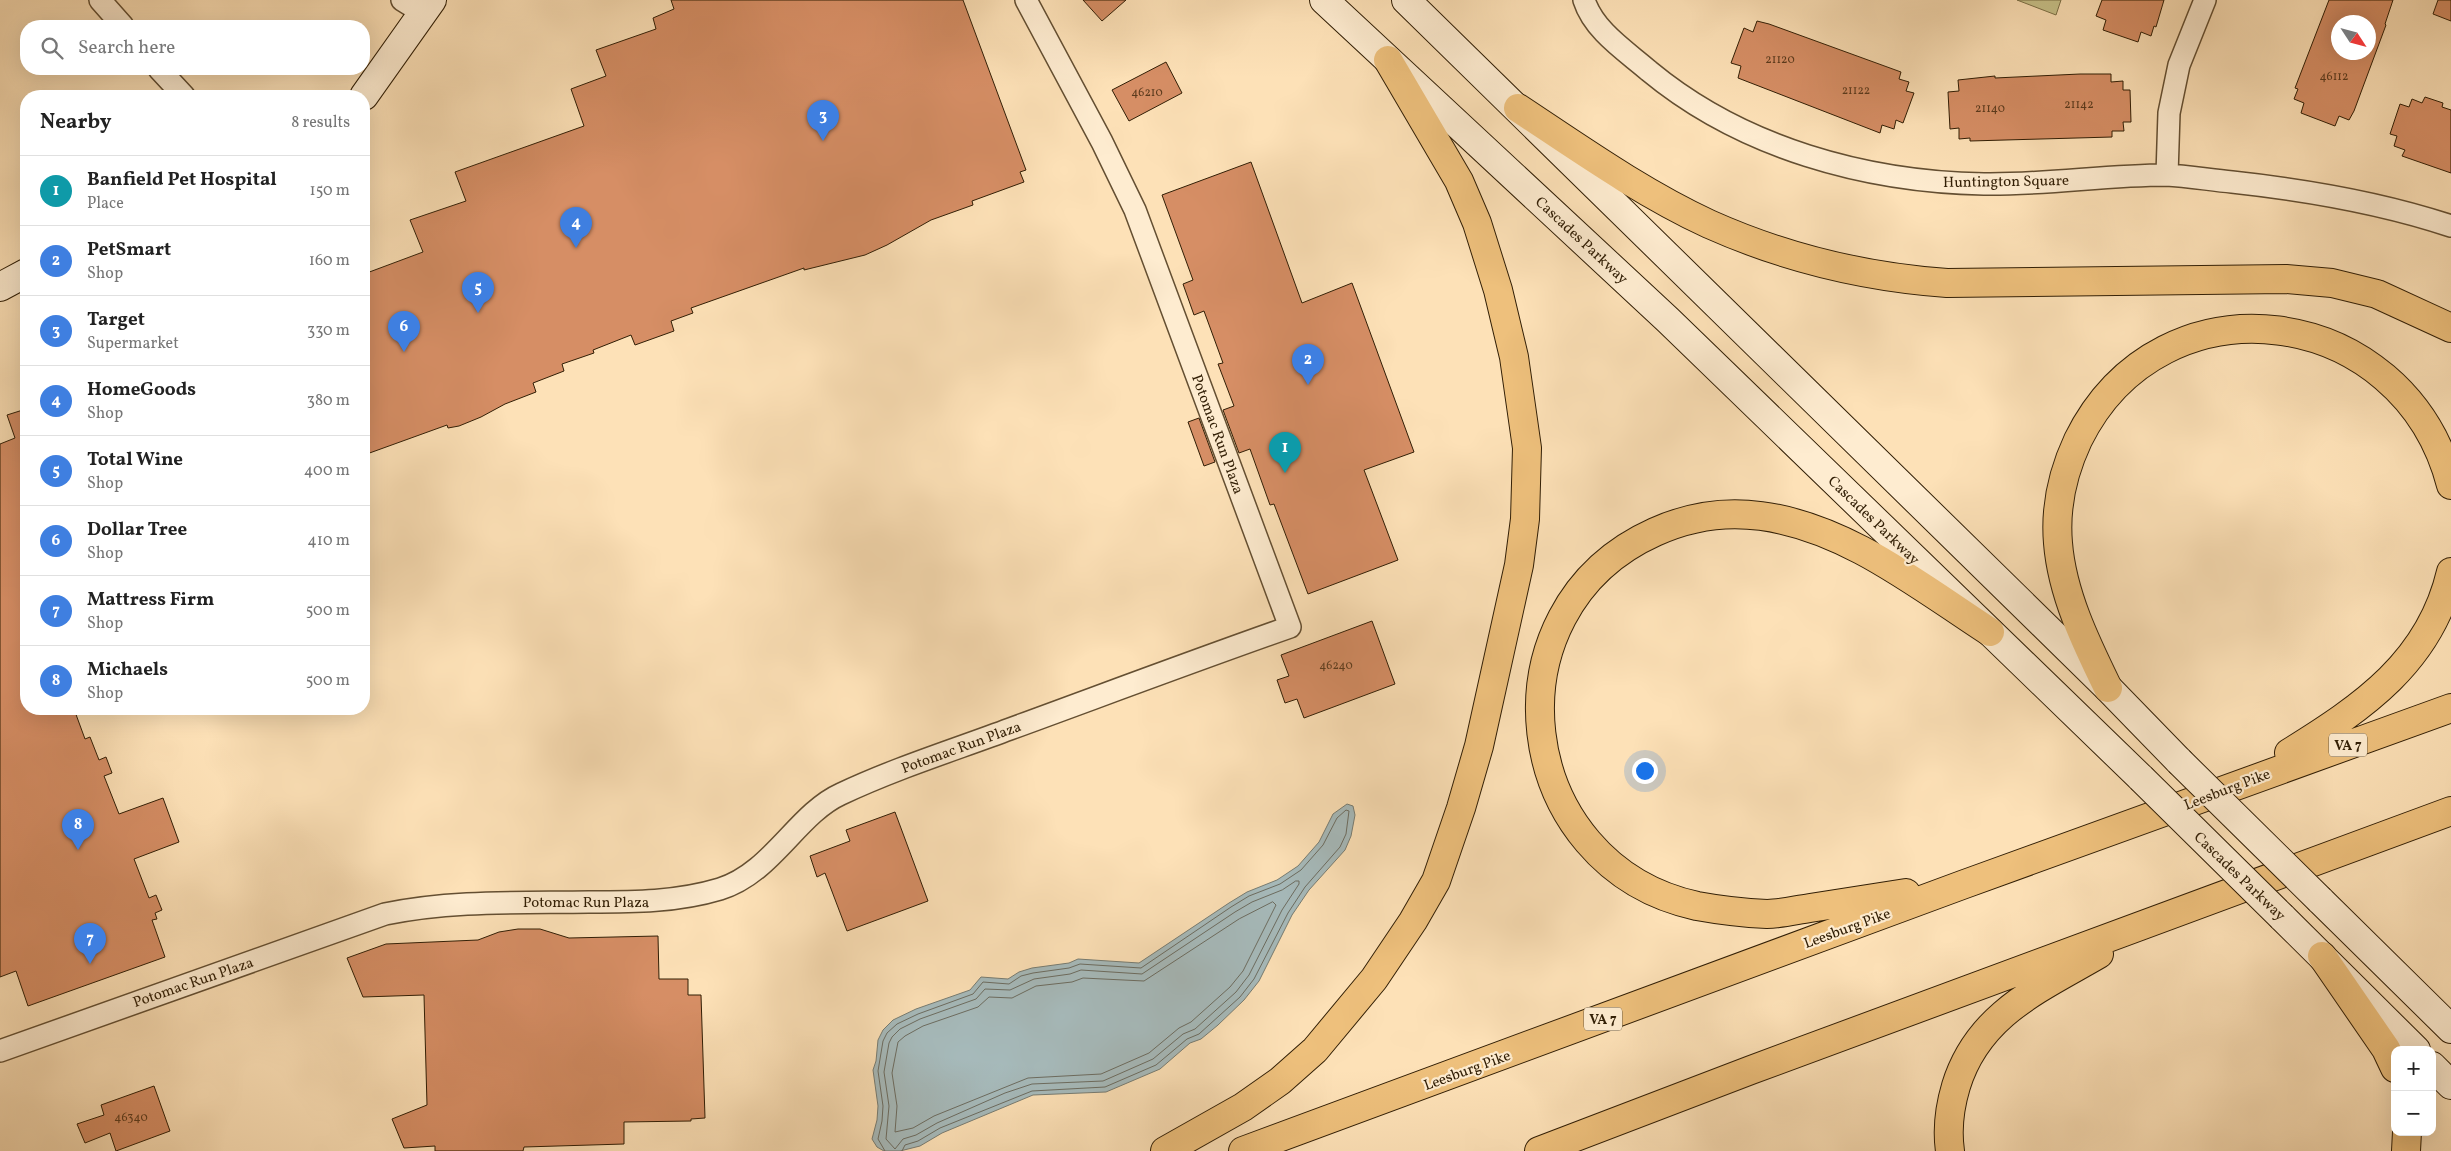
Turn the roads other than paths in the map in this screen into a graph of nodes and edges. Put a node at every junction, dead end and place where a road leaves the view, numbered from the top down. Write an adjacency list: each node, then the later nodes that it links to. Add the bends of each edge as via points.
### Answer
1 (100, 0): 8 (street)
2 (1026, 0): 31 (street, Potomac Run Plaza, via 1135,210 1290,627 838,795 761,865 739,882 718,890 657,902 460,904 385,914)
3 (1324, 0): 9 (main road, Cascades Parkway)
4 (1406, 0): 13 (main road)
5 (1584, 0): 14 (street, Huntington Square, via 1599,27 1658,78 1690,100 1737,127 1838,165 1884,176 1986,184)
6 (2205, 0): 14 (street, via 2179,64 2169,113)
7 (419, 4): 12 (main road)
8 (118, 20)
9 (1388, 60): 21 (main road, Cascades Parkway, via 1668,320); 36 (highway, via 1459,181 1498,290 1514,357 1527,448 1525,518 1519,565 1479,746 1461,808 1436,881 1412,921 1374,979 1315,1050 1243,1108)
10 (165, 75): 11 (street)
11 (178, 90)
12 (368, 90)
13 (1518, 108): 18 (highway, via 1628,179 1709,224 1774,250 1853,271 1903,280 1947,283 2286,279 2332,283 2399,302); 22 (main road)
14 (2167, 175): 15 (street, Huntington Square, via 2306,190 2362,201)
15 (2451, 226)
16 (20, 276): 17 (main road)
17 (0, 287)
18 (2451, 328)
19 (2451, 486): 22 (highway, via 2439,447 2400,390 2365,360 2323,340 2278,330 2232,330 2187,342 2146,362 2096,410 2073,450 2060,495 2060,564 2075,613)
20 (2451, 572): 24 (highway, via 2431,626 2414,655 2390,681 2333,726)
21 (1990, 632): 26 (highway, via 1872,555 1811,528 1758,515 1712,516 1667,527 1646,536 1618,554 1591,578 1554,636 1541,681 1542,750 1567,814 1596,851 1652,891 1696,905 1769,914); 28 (main road, Cascades Parkway, bridge)
22 (2108, 688): 29 (main road, bridge)
23 (2451, 708): 24 (highway, Leesburg Pike / VA 7)
24 (2245, 781): 26 (highway, Leesburg Pike / VA 7, via 2190,804)
25 (2451, 812): 27 (highway)
26 (1962, 885): 37 (highway, Leesburg Pike / VA 7)
27 (2166, 916): 38 (highway); 39 (highway, via 2022,999 1984,1032 1960,1074 1953,1097)
28 (2322, 956): 30 (main road, Cascades Parkway); 32 (highway)
29 (2451, 1029)
30 (2412, 1046)
31 (0, 1052)
32 (2391, 1060)
33 (2436, 1070): 34 (main road)
34 (2451, 1084)
35 (2407, 1136): 40 (highway)
36 (1165, 1151)
37 (1243, 1151)
38 (1539, 1151)
39 (1950, 1151)
40 (2406, 1151)

